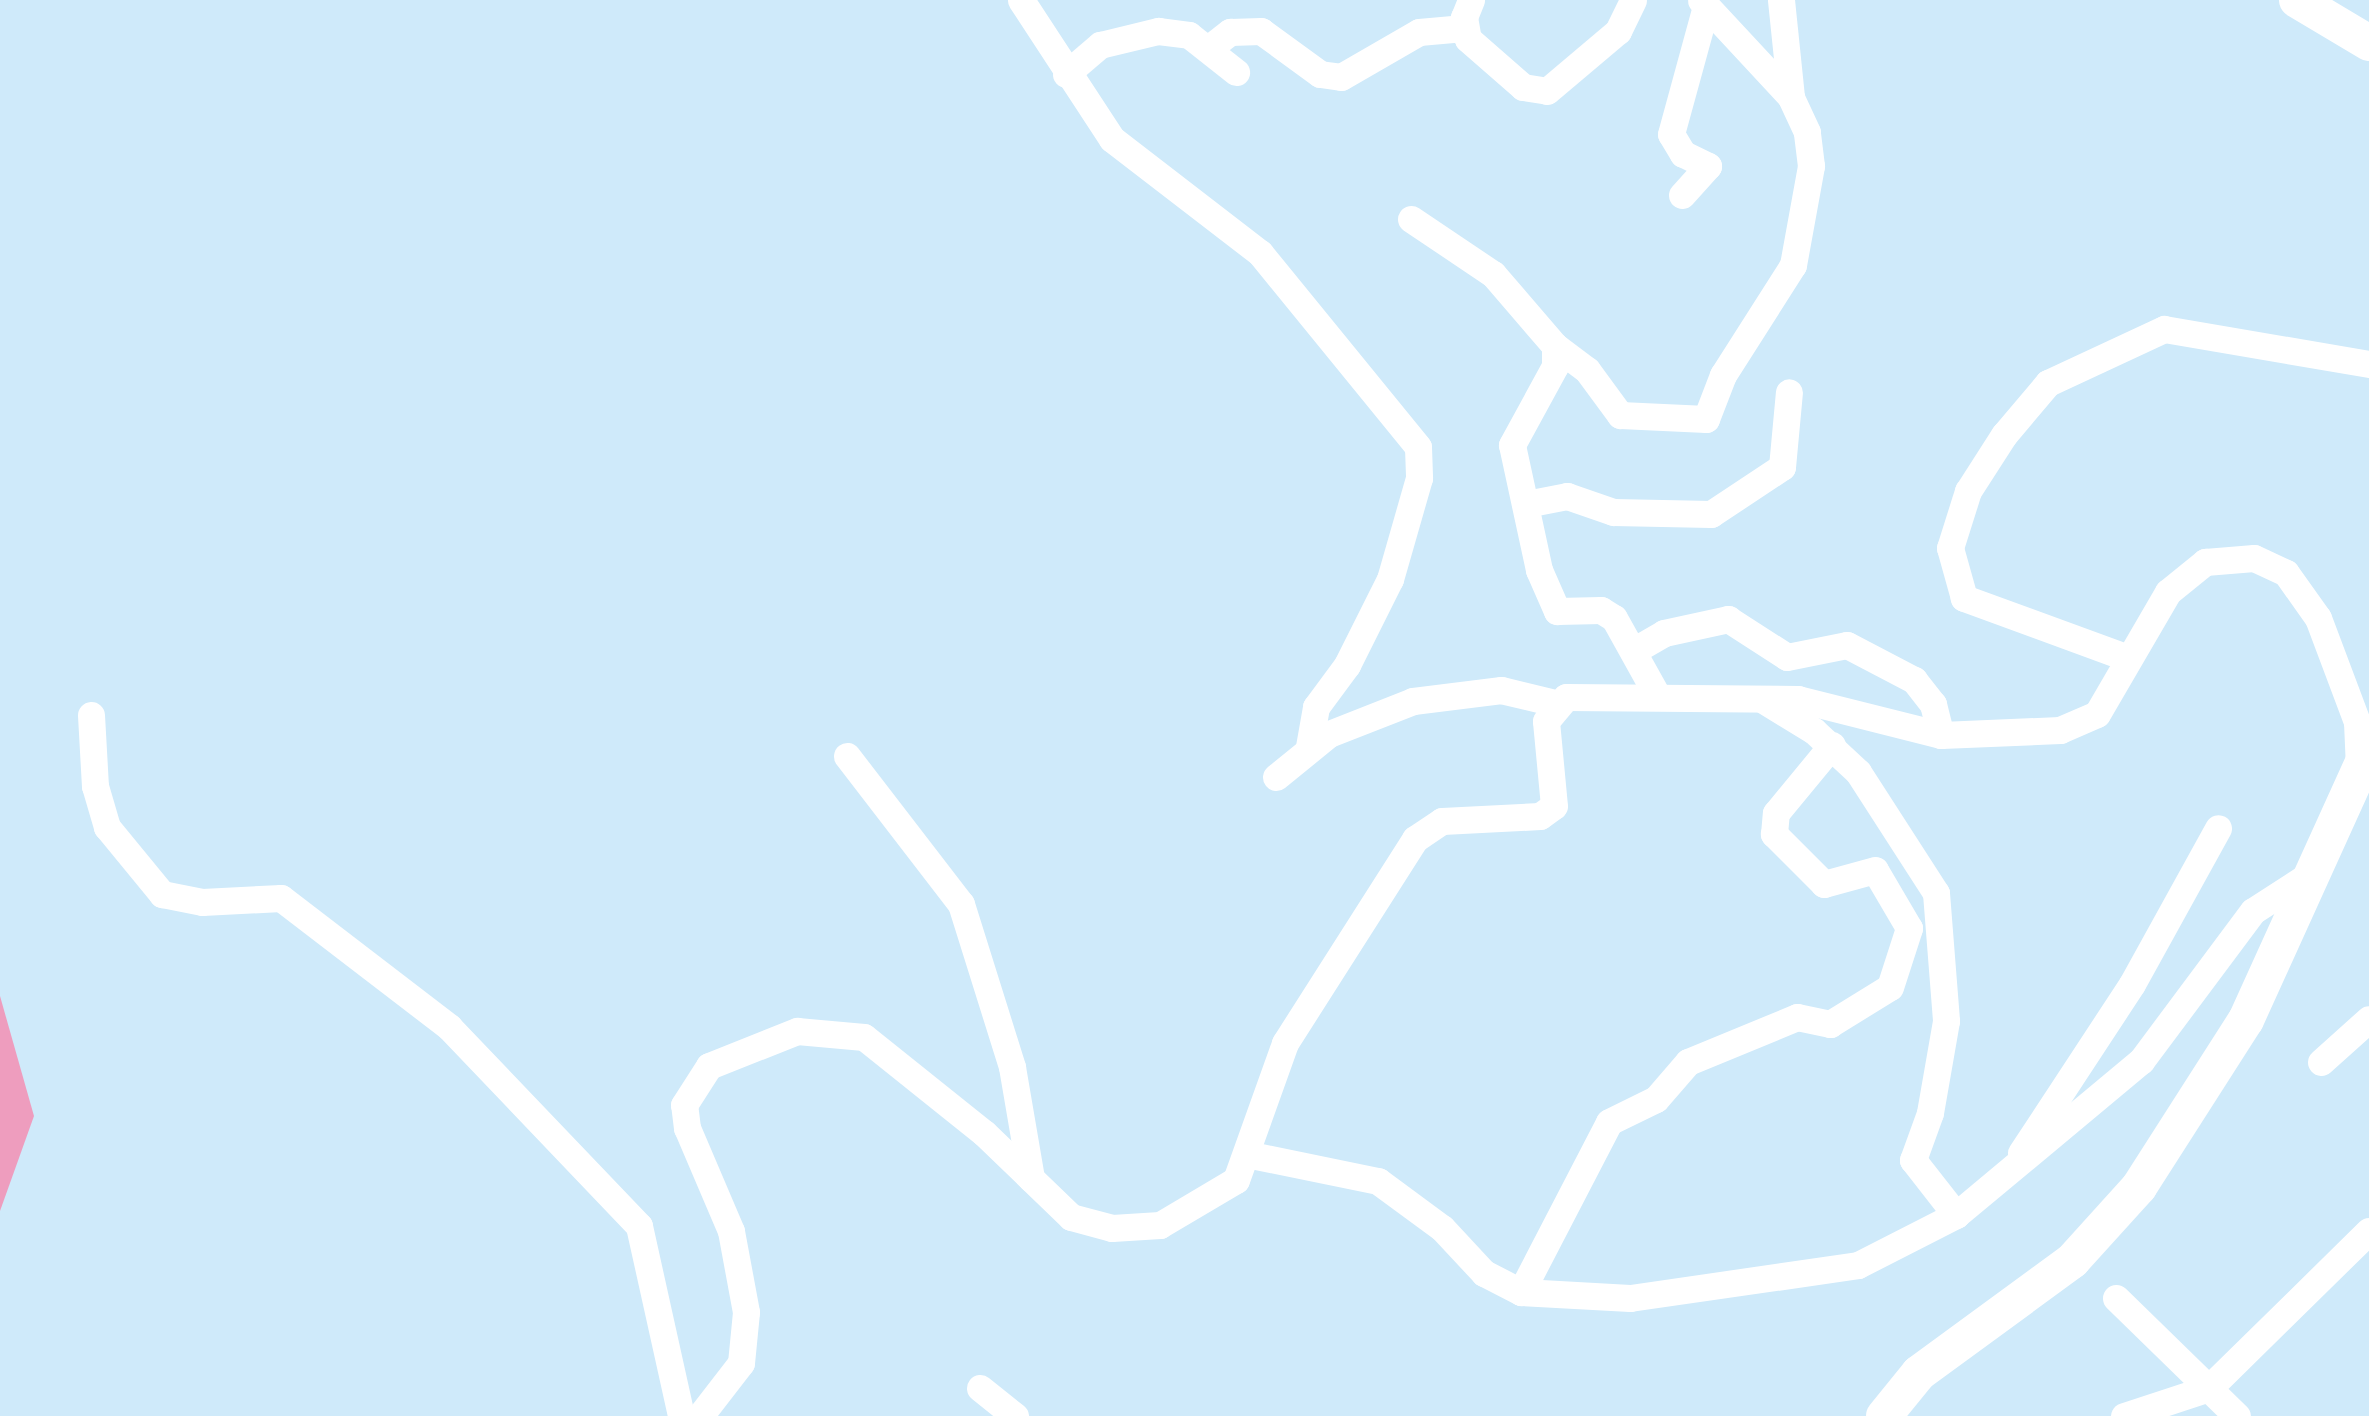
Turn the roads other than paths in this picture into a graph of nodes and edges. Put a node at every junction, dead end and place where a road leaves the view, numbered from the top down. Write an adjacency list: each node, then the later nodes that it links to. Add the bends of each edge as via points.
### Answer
1 (1021, 0): 11 (street)
2 (1471, 0): 7 (street)
3 (1634, 0): 7 (street, via 1618,32 1547,91 1523,87)
4 (1781, 0): 12 (street)
5 (2297, 0): 8 (main road)
6 (1704, 5): 12 (street); 13 (street, via 1671,134 1683,154 1708,166)
7 (1464, 28): 9 (street, via 1419,32 1341,77 1320,74 1261,32 1230,32)
8 (2369, 43)
9 (1208, 49): 10 (street); 11 (street, via 1189,34 1158,31 1100,45)
10 (1236, 72)
11 (1066, 74): 26 (street, via 1139,166 1235,232 1287,281 1418,447 1419,478 1390,579 1348,665 1316,707)
12 (1791, 97): 15 (street, via 1811,150 1797,251 1723,375 1716,410 1695,423 1621,415 1587,370)
13 (1682, 195)
14 (1411, 219): 15 (street, via 1493,274)
15 (1555, 346): 18 (street, via 1555,366 1512,445)
16 (2369, 364): 20 (street, via 2164,329 2048,382 2004,434 1968,491 1951,548 1964,598)
17 (1789, 392): 18 (street, via 1782,467 1711,514 1628,514 1567,496)
18 (1526, 504): 19 (street, via 1551,604 1564,615 1606,612)
19 (1633, 652): 21 (street); 25 (street, via 1664,633 1728,619 1787,657 1847,645 1914,680 1933,704)
20 (2128, 658): 25 (street, via 2098,714 2060,730); 29 (street, via 2168,592 2206,562 2254,558 2286,572 2318,618)
21 (1658, 697): 22 (street); 23 (street)
22 (1761, 699): 25 (street, via 1825,703); 27 (street)
23 (1555, 703): 26 (street, via 1501,690 1413,701); 35 (street, via 1546,721 1554,806 1540,816 1442,821 1415,839 1285,1043)
24 (91, 715): 44 (street, via 95,786 107,827 162,893 202,902 281,898 449,1027 638,1226)
25 (1941, 735)
26 (1309, 746): 30 (street)
27 (1832, 746): 38 (street, via 1885,803 1940,906 1944,1036 1912,1160); 40 (street, via 1776,813 1774,834 1828,886 1860,868 1875,870 1910,928 1890,987 1831,1024 1797,1017 1688,1062 1656,1099 1609,1122)
28 (847, 756): 37 (street, via 961,904 1012,1067)
29 (2364, 759): 32 (main road)
30 (1276, 777)
31 (2218, 828): 36 (street, via 2132,984)
32 (2315, 871): 36 (street, via 2271,893 2166,1035); 47 (main road, via 2246,1020 2139,1187 2072,1261 1919,1373)
33 (2369, 1018): 34 (street)
34 (2321, 1062)
35 (1251, 1155): 37 (street, via 1219,1195 1160,1225 1112,1228 1071,1217); 40 (street, via 1378,1181 1442,1228 1484,1273)
36 (2010, 1172): 38 (street)
37 (1031, 1178): 45 (street, via 864,1037 797,1031 710,1066 684,1105 687,1128 731,1231 746,1312 741,1363)
38 (1956, 1214): 40 (street, via 1876,1258 1774,1283 1630,1298)
39 (2369, 1231): 43 (street)
40 (1521, 1292)
41 (2116, 1298): 43 (street)
42 (980, 1388): 46 (street)
43 (2210, 1388): 48 (street); 49 (street)
44 (681, 1416)
45 (700, 1416)
46 (1015, 1416)
47 (1884, 1416)
48 (2124, 1416)
49 (2237, 1416)

